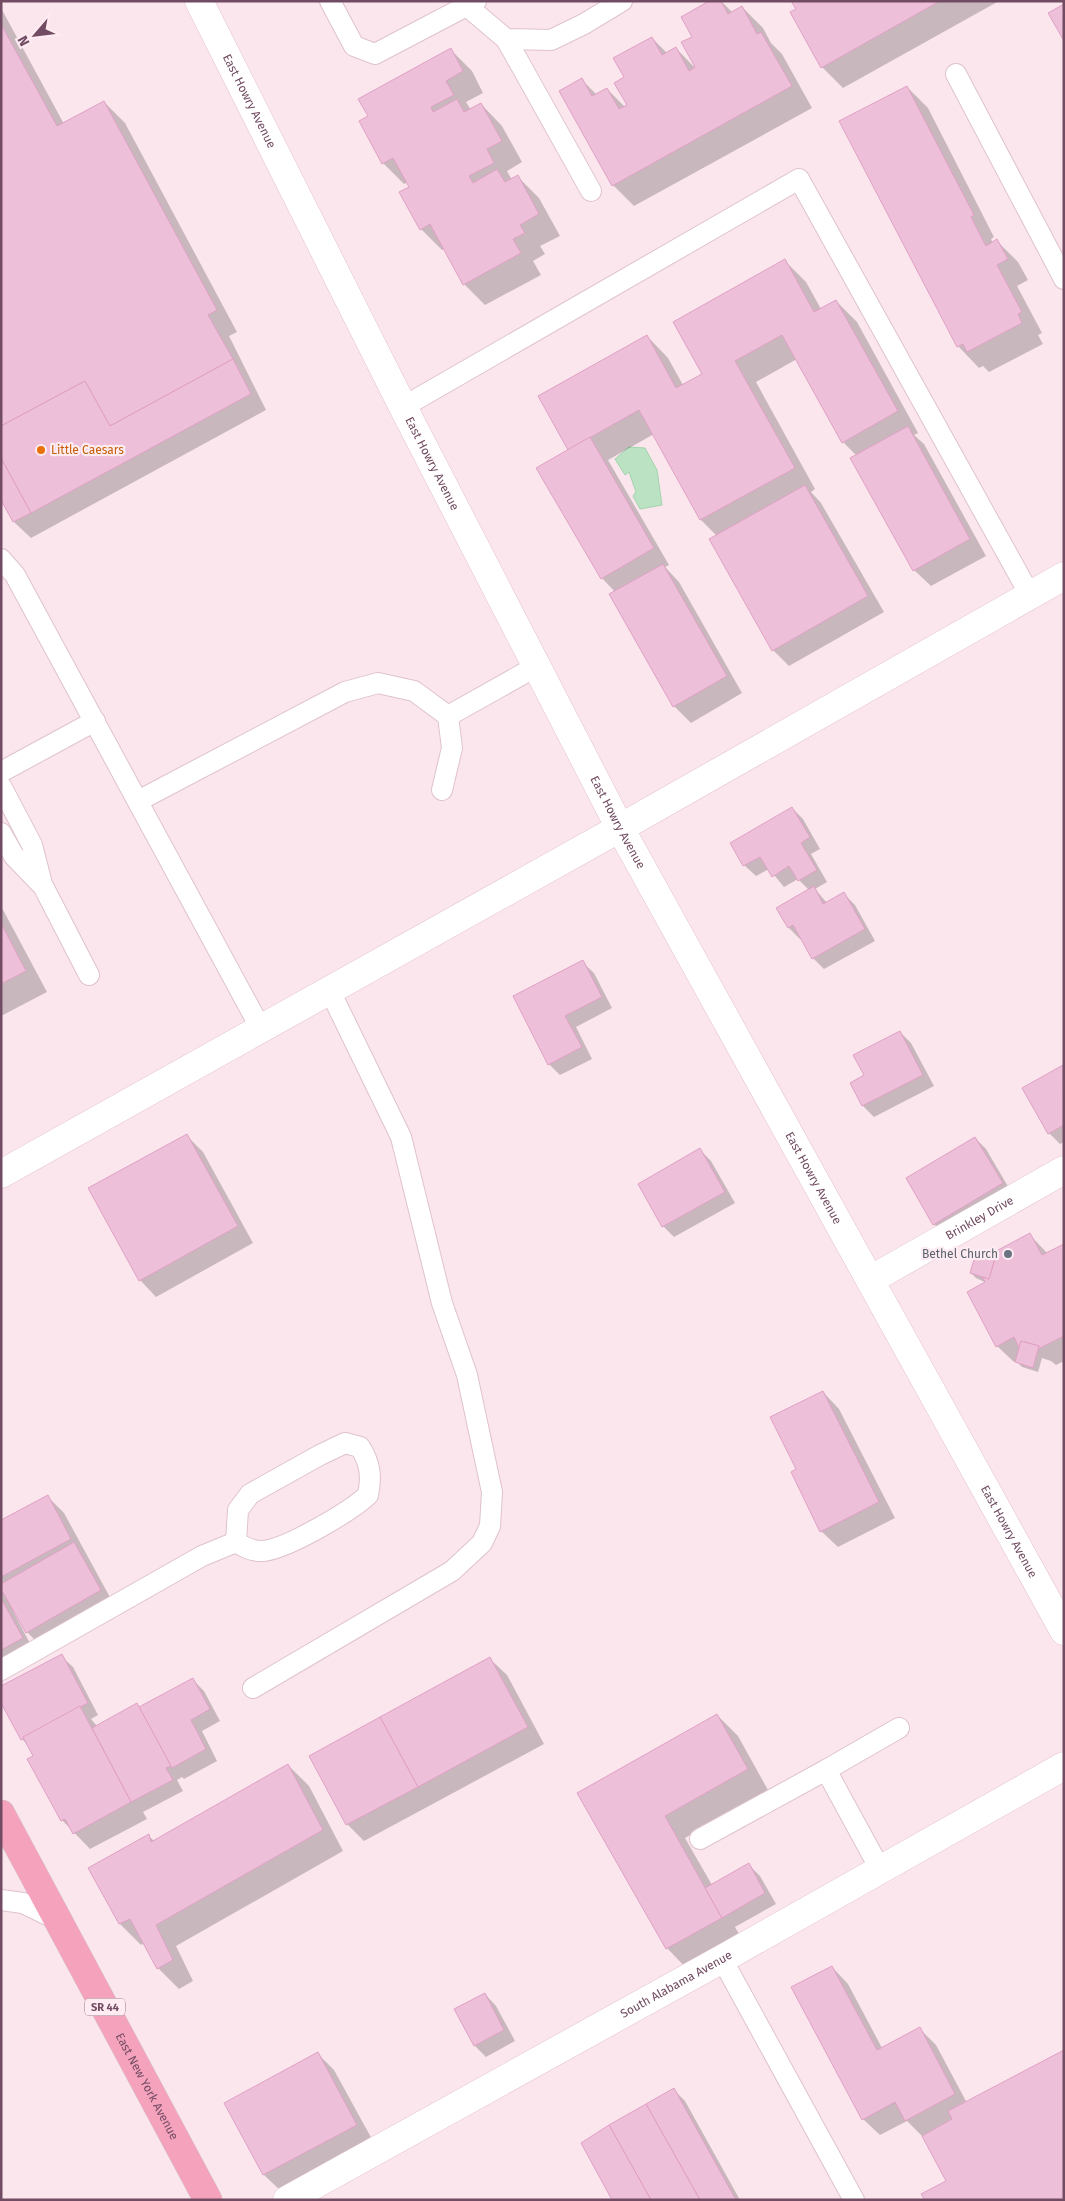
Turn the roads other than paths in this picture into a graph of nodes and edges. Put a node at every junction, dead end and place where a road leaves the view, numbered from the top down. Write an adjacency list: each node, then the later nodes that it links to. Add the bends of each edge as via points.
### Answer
1 (199, 1): 9 (street, East Howry Avenue)
2 (330, 1): 4 (lane, via 354,46 375,54)
3 (622, 1): 5 (lane, via 551,40)
4 (471, 4): 5 (lane)
5 (506, 39): 7 (lane)
6 (956, 74): 8 (lane)
7 (591, 191)
8 (1064, 279)
9 (403, 407): 12 (lane, via 800,179); 13 (street, East Howry Avenue)
10 (1, 559): 15 (lane, via 15,575)
11 (1064, 576): 12 (street)
12 (1030, 595): 20 (street)
13 (537, 666): 14 (lane); 20 (street, East Howry Avenue)
14 (448, 716): 18 (lane, via 452,748); 19 (lane, via 414,691 378,683 345,692)
15 (95, 721): 16 (lane); 19 (lane)
16 (1, 772)
17 (1, 786): 22 (lane, via 32,845)
18 (442, 790)
19 (138, 801): 25 (lane)
20 (620, 828): 24 (street); 28 (street, East Howry Avenue)
21 (1, 834): 22 (lane, via 14,856)
22 (42, 884): 23 (lane)
23 (89, 974)
24 (330, 991): 25 (street); 32 (lane, via 401,1137 442,1303 467,1375 492,1492 490,1526 482,1543 452,1571)
25 (262, 1029): 27 (street)
26 (1064, 1170): 28 (street, Brinkley Drive)
27 (1, 1174)
28 (870, 1280): 30 (street, East Howry Avenue)
29 (236, 1542): 29 (lane, via 249,1550 263,1551 288,1543 357,1505 368,1495 371,1482 366,1456 360,1447 345,1443 250,1494 238,1510); 31 (lane, via 202,1556)
30 (1064, 1631)
31 (1, 1670)
32 (253, 1688)
33 (899, 1728): 35 (lane)
34 (1064, 1766): 38 (street, South Alabama Avenue)
35 (826, 1770): 37 (lane); 38 (lane)
36 (1, 1814): 40 (main road, East New York Avenue / SR 44)
37 (700, 1839)
38 (880, 1870): 41 (street, South Alabama Avenue)
39 (1, 1900): 40 (lane, via 23,1903)
40 (58, 1920): 42 (main road, East New York Avenue / SR 44)
41 (722, 1959): 43 (street, South Alabama Avenue); 44 (lane)
42 (208, 2200)
43 (287, 2200)
44 (854, 2200)

